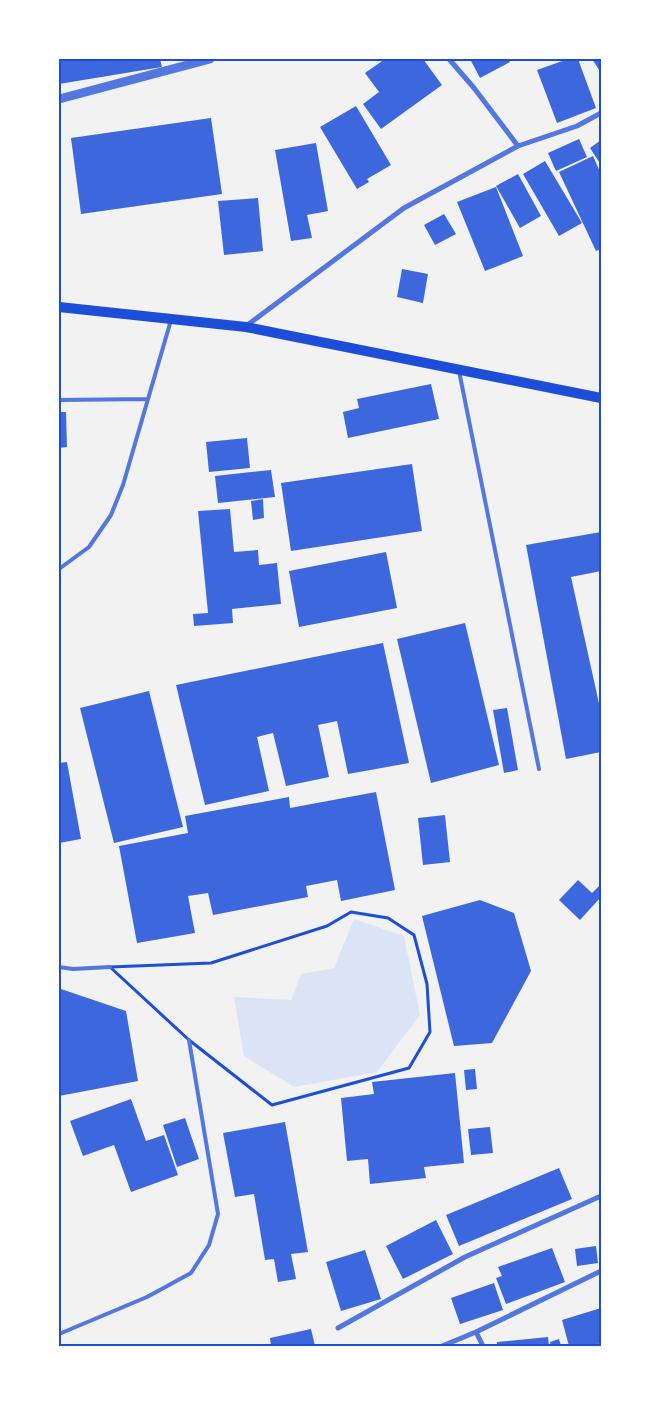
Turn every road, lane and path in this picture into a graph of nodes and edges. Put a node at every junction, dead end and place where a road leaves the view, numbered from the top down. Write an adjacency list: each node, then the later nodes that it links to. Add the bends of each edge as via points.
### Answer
1 (210, 59): 3 (street)
2 (449, 59): 5 (street)
3 (59, 99)
4 (601, 114): 5 (street, via 577,126)
5 (518, 146): 8 (street, via 404,208)
6 (59, 308): 7 (main road)
7 (171, 320): 8 (main road); 11 (lane)
8 (246, 327): 9 (main road)
9 (458, 369): 10 (main road); 14 (lane)
10 (601, 398)
11 (147, 399): 12 (lane); 13 (lane, via 111,515 89,547)
12 (59, 400)
13 (59, 569)
14 (539, 770)
15 (110, 966): 16 (lane); 17 (path); 17 (path, via 211,963 327,926 351,912 388,918 414,935 427,984 430,1032 409,1068 272,1105)
16 (59, 967)
17 (189, 1040): 22 (lane, via 218,1214 209,1245 191,1274 147,1297)
18 (601, 1196): 20 (street, via 465,1257)
19 (601, 1271): 21 (street)
20 (338, 1328)
21 (476, 1332): 23 (street); 24 (street)
22 (59, 1334)
23 (442, 1346)
24 (483, 1346)

